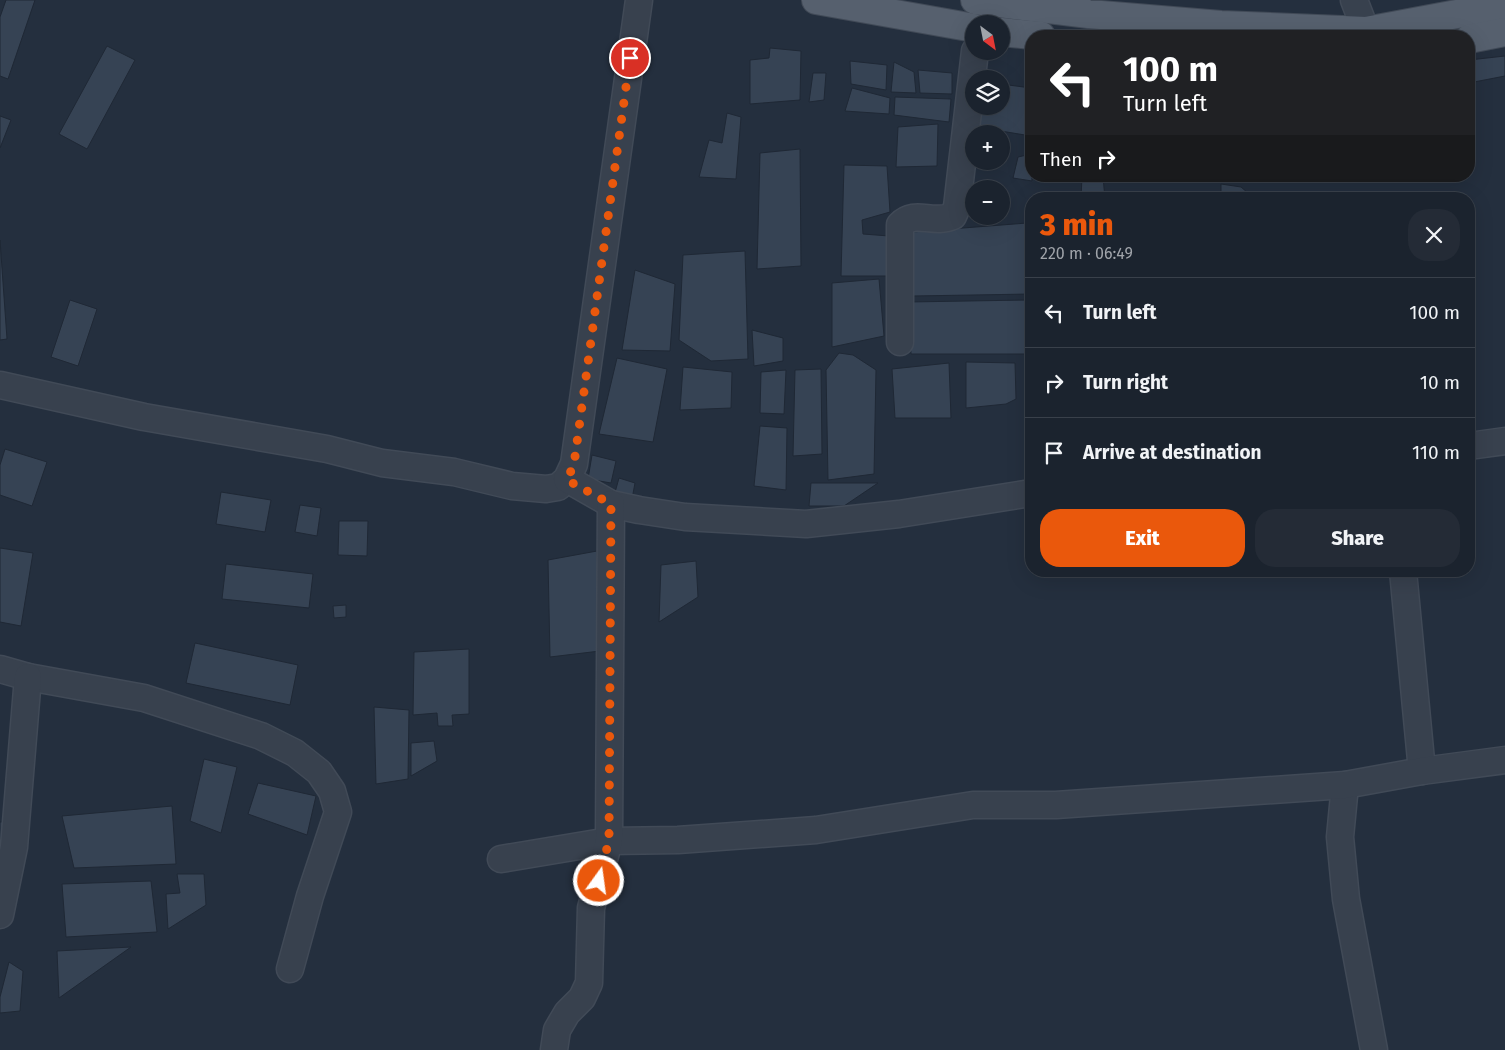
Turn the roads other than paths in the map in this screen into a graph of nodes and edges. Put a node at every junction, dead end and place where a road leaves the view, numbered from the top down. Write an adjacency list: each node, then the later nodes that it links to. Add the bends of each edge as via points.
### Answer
1 (639, 0): 20 (street, via 574,464)
2 (816, 0): 7 (main road)
3 (975, 0): 6 (main road)
4 (1354, 0): 9 (street)
5 (1505, 5): 10 (main road)
6 (1085, 7): 8 (main road, via 1221,25)
7 (965, 26)
8 (1342, 30)
9 (1366, 30)
10 (1371, 30)
11 (1505, 32): 14 (main road)
12 (1010, 33): 13 (main road)
13 (1025, 34)
14 (1475, 38)
15 (974, 60): 16 (street, via 953,216 943,220 915,217 900,224)
16 (900, 342)
17 (0, 385): 20 (street, via 144,417 327,449 382,463 454,472 512,486 546,489 558,487)
18 (1505, 441): 19 (street)
19 (1475, 445)
20 (567, 480): 22 (street)
21 (1025, 494): 22 (street, via 899,514 806,524 685,517)
22 (611, 504): 29 (street)
23 (1404, 577): 27 (street)
24 (0, 669): 25 (street)
25 (28, 677): 31 (street, via 14,847); 32 (street, via 144,698 261,736 295,753 319,772 332,791 338,812)
26 (1505, 760): 27 (street)
27 (1422, 771): 28 (street)
28 (1345, 785): 29 (street, via 1075,804 973,805 816,830 678,840); 34 (street, via 1340,837 1346,899)
29 (609, 840): 30 (street); 33 (street, via 591,908 589,983 582,998 557,1030)
30 (501, 859)
31 (0, 914)
32 (290, 969)
33 (554, 1050)
34 (1374, 1050)

